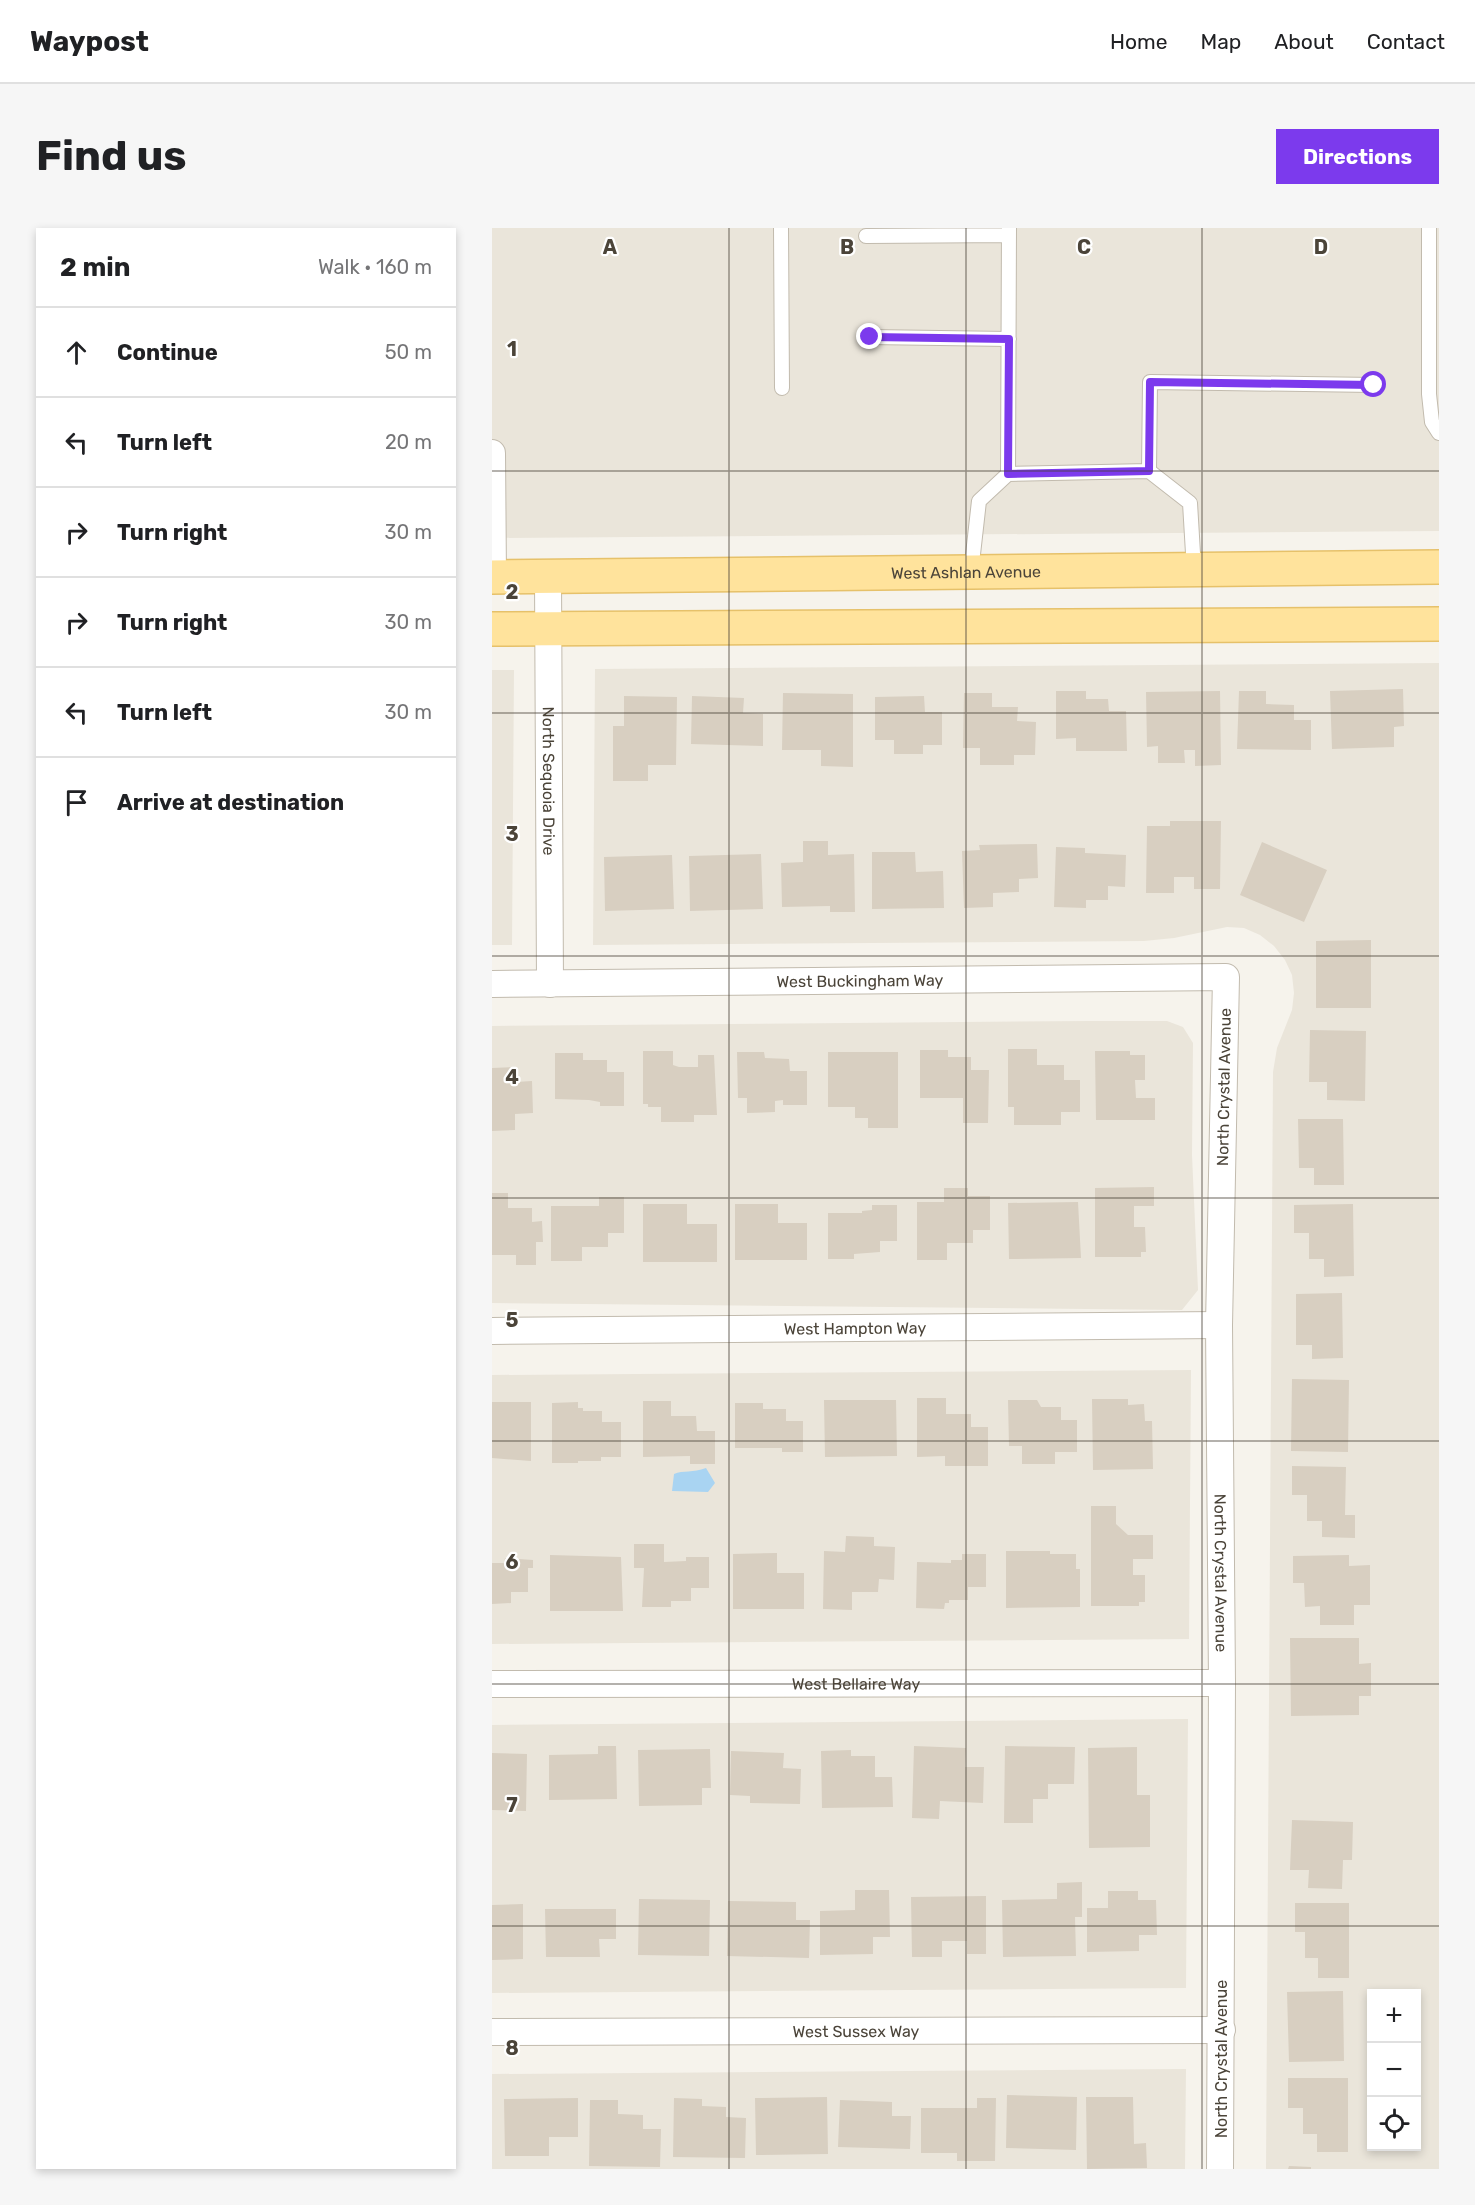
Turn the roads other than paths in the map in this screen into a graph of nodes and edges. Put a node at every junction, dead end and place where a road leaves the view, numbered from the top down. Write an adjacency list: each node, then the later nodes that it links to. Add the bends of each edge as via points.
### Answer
1 (781, 228): 8 (lane)
2 (1429, 228): 9 (lane, via 1429,394 1432,422)
3 (1009, 232): 4 (lane); 6 (lane)
4 (866, 236)
5 (870, 337): 6 (lane)
6 (1009, 339): 12 (lane)
7 (1374, 385): 11 (lane, via 1150,382)
8 (782, 388)
9 (1439, 433)
10 (492, 453): 16 (street)
11 (1149, 471): 12 (lane); 14 (lane, via 1190,503)
12 (1008, 474): 15 (lane, via 979,501)
13 (1439, 567): 14 (main road, West Ashlan Avenue)
14 (1194, 570): 15 (main road, West Ashlan Avenue)
15 (971, 572): 17 (main road, West Ashlan Avenue)
16 (493, 577): 17 (main road, West Ashlan Avenue)
17 (548, 577): 20 (street, North Sequoia Drive)
18 (1439, 624): 20 (main road)
19 (492, 629): 20 (main road)
20 (549, 629): 23 (street, North Sequoia Drive)
21 (1226, 977): 23 (street, West Buckingham Way); 24 (street, North Crystal Avenue)
22 (492, 984): 23 (street, West Buckingham Way)
23 (550, 984)
24 (1219, 1325): 25 (street, West Hampton Way); 26 (street, North Crystal Avenue)
25 (492, 1331)
26 (1222, 1683): 27 (street, West Bellaire Way); 28 (street, North Crystal Avenue)
27 (492, 1684)
28 (1222, 2030): 29 (street, West Sussex Way); 30 (street, North Crystal Avenue)
29 (492, 2032)
30 (1220, 2169)

